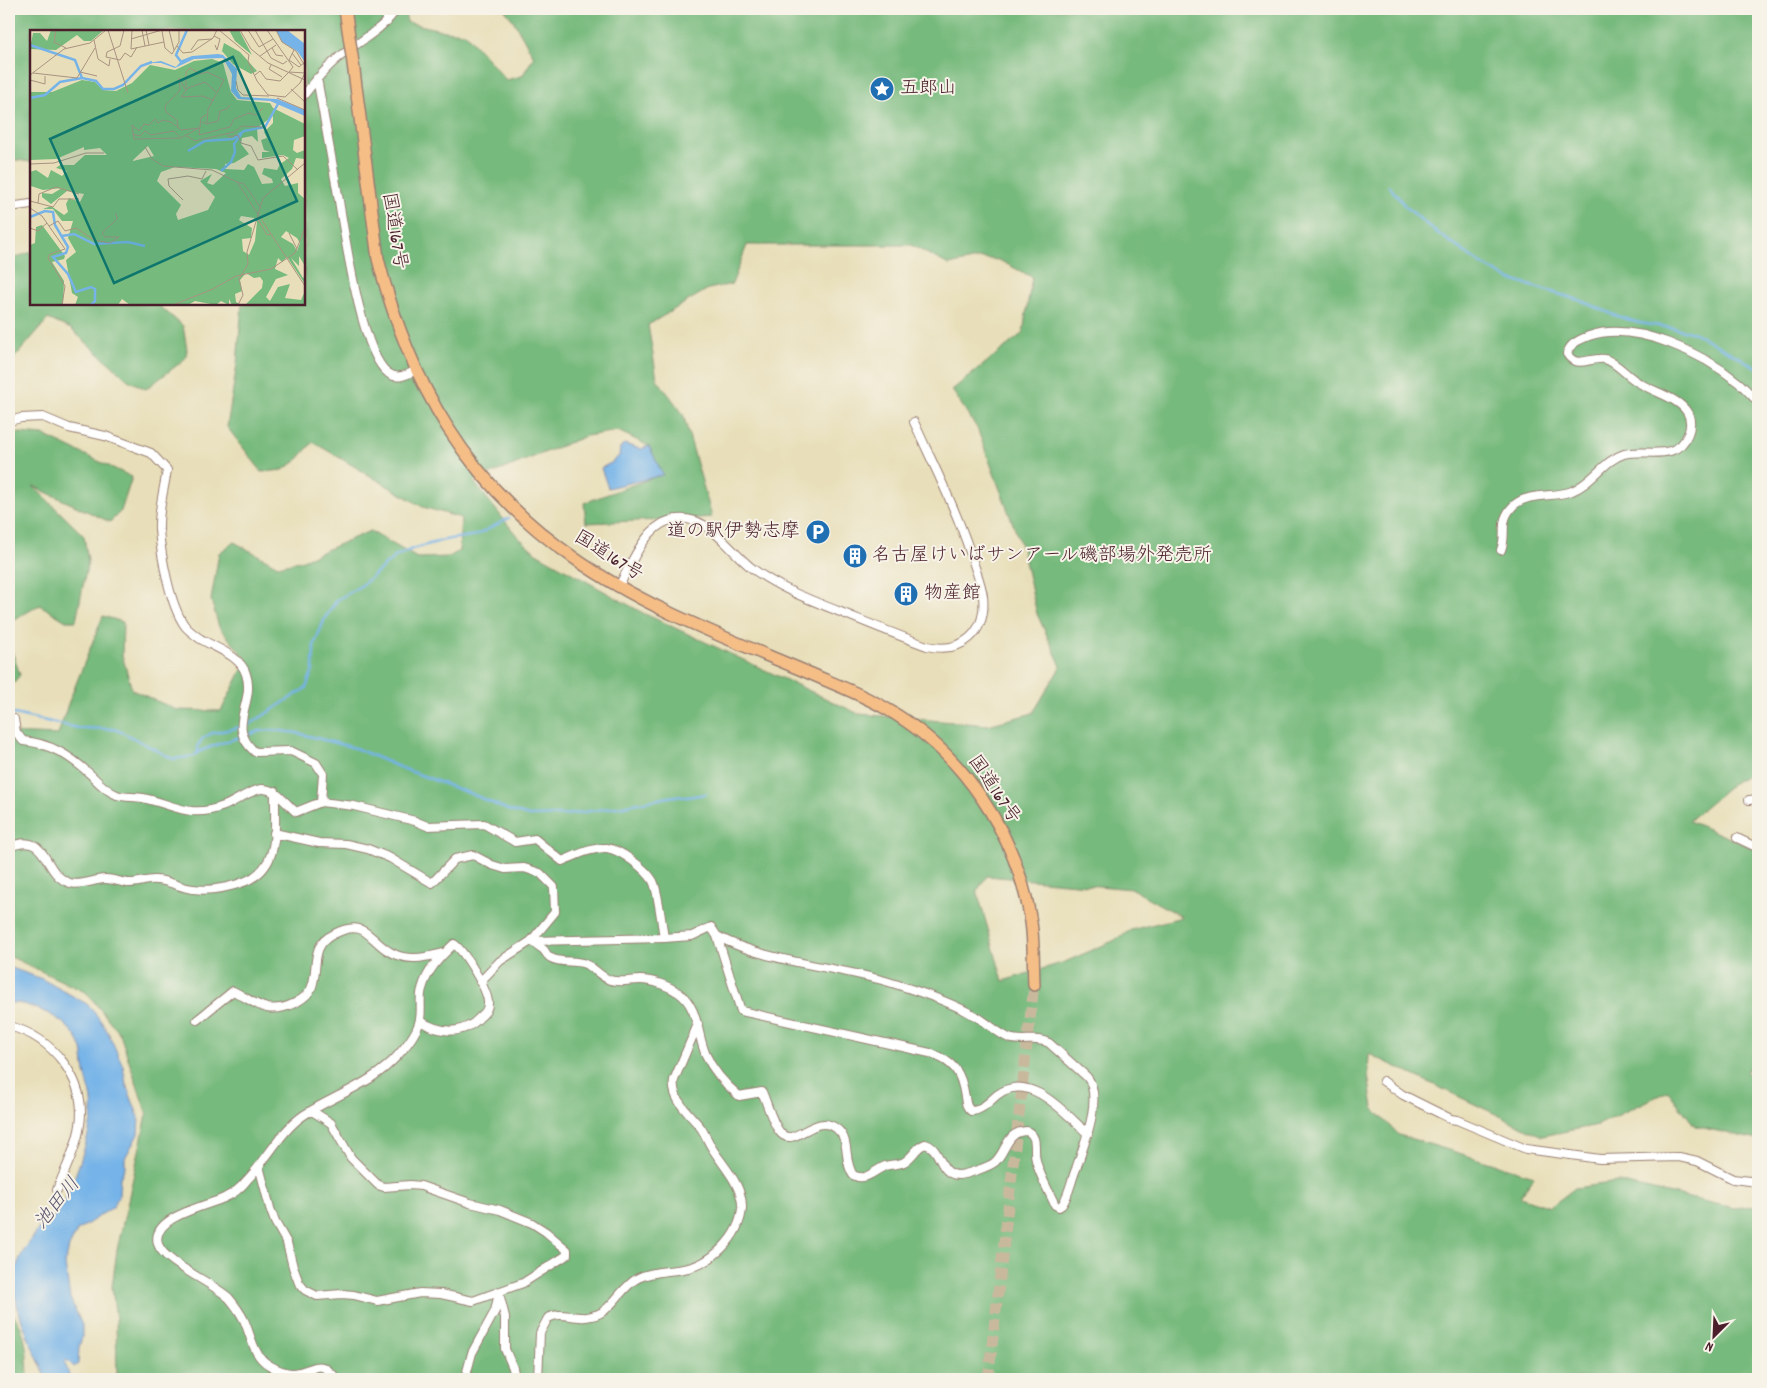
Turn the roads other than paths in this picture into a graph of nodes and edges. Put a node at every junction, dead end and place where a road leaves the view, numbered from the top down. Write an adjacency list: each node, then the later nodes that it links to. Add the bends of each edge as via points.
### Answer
1 (345, 9): 9 (highway, 国道167号, bridge, via 378,258 394,318)
2 (386, 9): 4 (street)
3 (397, 9): 4 (street)
4 (387, 22): 5 (street)
5 (317, 78): 6 (street); 9 (street, via 365,328 377,358 389,374 405,376)
6 (305, 94)
7 (30, 204): 8 (street)
8 (9, 207)
9 (416, 370): 14 (highway, 国道167号, via 446,426 485,480 527,521 574,558)
10 (1758, 402): 13 (street, via 1712,365 1684,349 1652,337 1620,332 1596,334 1576,341 1567,354 1570,359 1580,363 1596,359 1611,362 1635,381 1678,402 1687,411 1689,430 1684,442 1669,451 1625,454 1615,458 1578,488 1516,503 1503,524)
11 (9, 421): 19 (street, via 43,417 69,428 105,436 152,453 167,470 159,530 176,611 186,627 239,661 247,675 248,699 241,722 246,744 254,752 290,751 316,762 323,774)
12 (914, 422): 14 (street, via 962,527 980,582 983,597 980,624 963,644 938,649 927,646 787,590 751,567 704,524 691,519 667,521 655,528)
13 (1501, 550)
14 (619, 586): 29 (highway, 国道167号, via 661,609 886,709 942,751 984,802 1015,863 1031,923)
15 (14, 719): 16 (street, via 16,732 23,741 44,744 66,754 105,789 117,795 142,797 192,812 224,806 261,789)
16 (275, 791): 19 (street, via 296,812); 20 (street)
17 (1758, 799): 18 (street)
18 (1749, 800)
19 (321, 802): 25 (street, via 363,808 427,826 484,824 515,842 535,839 562,862 588,851 607,848 644,868 654,882)
20 (274, 834): 22 (street, via 272,854 266,868 245,882 211,891 190,889 162,880 130,883 106,879 71,883 56,875 43,852 36,847 20,842); 26 (street, via 368,849 432,882 455,859 473,855 505,869 524,868 540,873 554,887 555,912)
21 (1737, 838): 23 (street)
22 (9, 847)
23 (1758, 848)
24 (717, 936): 25 (street, via 709,926 692,936); 36 (street, via 733,945 768,955 893,984 966,1011 1015,1040 1050,1043 1092,1083); 36 (street, via 742,1011 939,1056 959,1074 971,1111 978,1110 1006,1090 1029,1088 1059,1108)
25 (664, 938): 26 (street)
26 (532, 941): 28 (street, via 500,961); 32 (street, via 550,958 586,964 612,981 655,982 678,993 685,999)
27 (444, 953): 28 (street, via 454,944 462,950); 30 (street, via 417,959 392,953 360,928 352,928 322,942 316,956 313,986 294,1004 266,1008 233,991); 31 (street, via 426,976 421,991)
28 (480, 982): 31 (street, via 488,1007 470,1025 452,1031 440,1030)
29 (1034, 985)
30 (198, 1020)
31 (420, 1021): 35 (street, via 400,1053 379,1074)
32 (698, 1024): 36 (street, via 706,1056 732,1090 739,1096 762,1092 779,1132 785,1136 793,1137 823,1123 837,1129 843,1135 851,1172 856,1177 866,1177 882,1167 904,1162 926,1144 933,1147 946,1170 960,1175 989,1166 998,1159 1010,1138 1027,1131 1035,1139 1036,1162 1055,1205 1059,1207 1064,1202); 44 (street, via 673,1088 734,1181 742,1207 736,1226 727,1242 708,1260 683,1269 640,1277 627,1285 600,1312 586,1317 560,1314 548,1318 540,1333)
33 (9, 1026): 39 (street, via 53,1050 71,1073 78,1090 81,1109 77,1140)
34 (1384, 1081): 38 (street, via 1403,1095 1451,1119 1526,1149 1600,1159 1679,1157 1697,1161 1733,1180)
35 (312, 1111): 37 (street, via 290,1127); 40 (street, via 331,1124 350,1158 378,1185 421,1186 500,1210 532,1223 567,1250 567,1255 523,1283)
36 (1088, 1134)
37 (259, 1166): 40 (street, via 275,1222 287,1242 296,1275 305,1290 317,1296 354,1295 377,1302 420,1293 474,1301); 41 (street, via 232,1194 165,1223 158,1233 158,1245 178,1265 229,1299 244,1319 258,1353 266,1363 292,1373 319,1366)
38 (1758, 1182)
39 (57, 1190)
40 (499, 1292): 42 (street, via 495,1311 472,1353); 43 (street, via 505,1317 505,1349)
41 (337, 1379)
42 (465, 1379)
43 (515, 1379)
44 (538, 1379)

